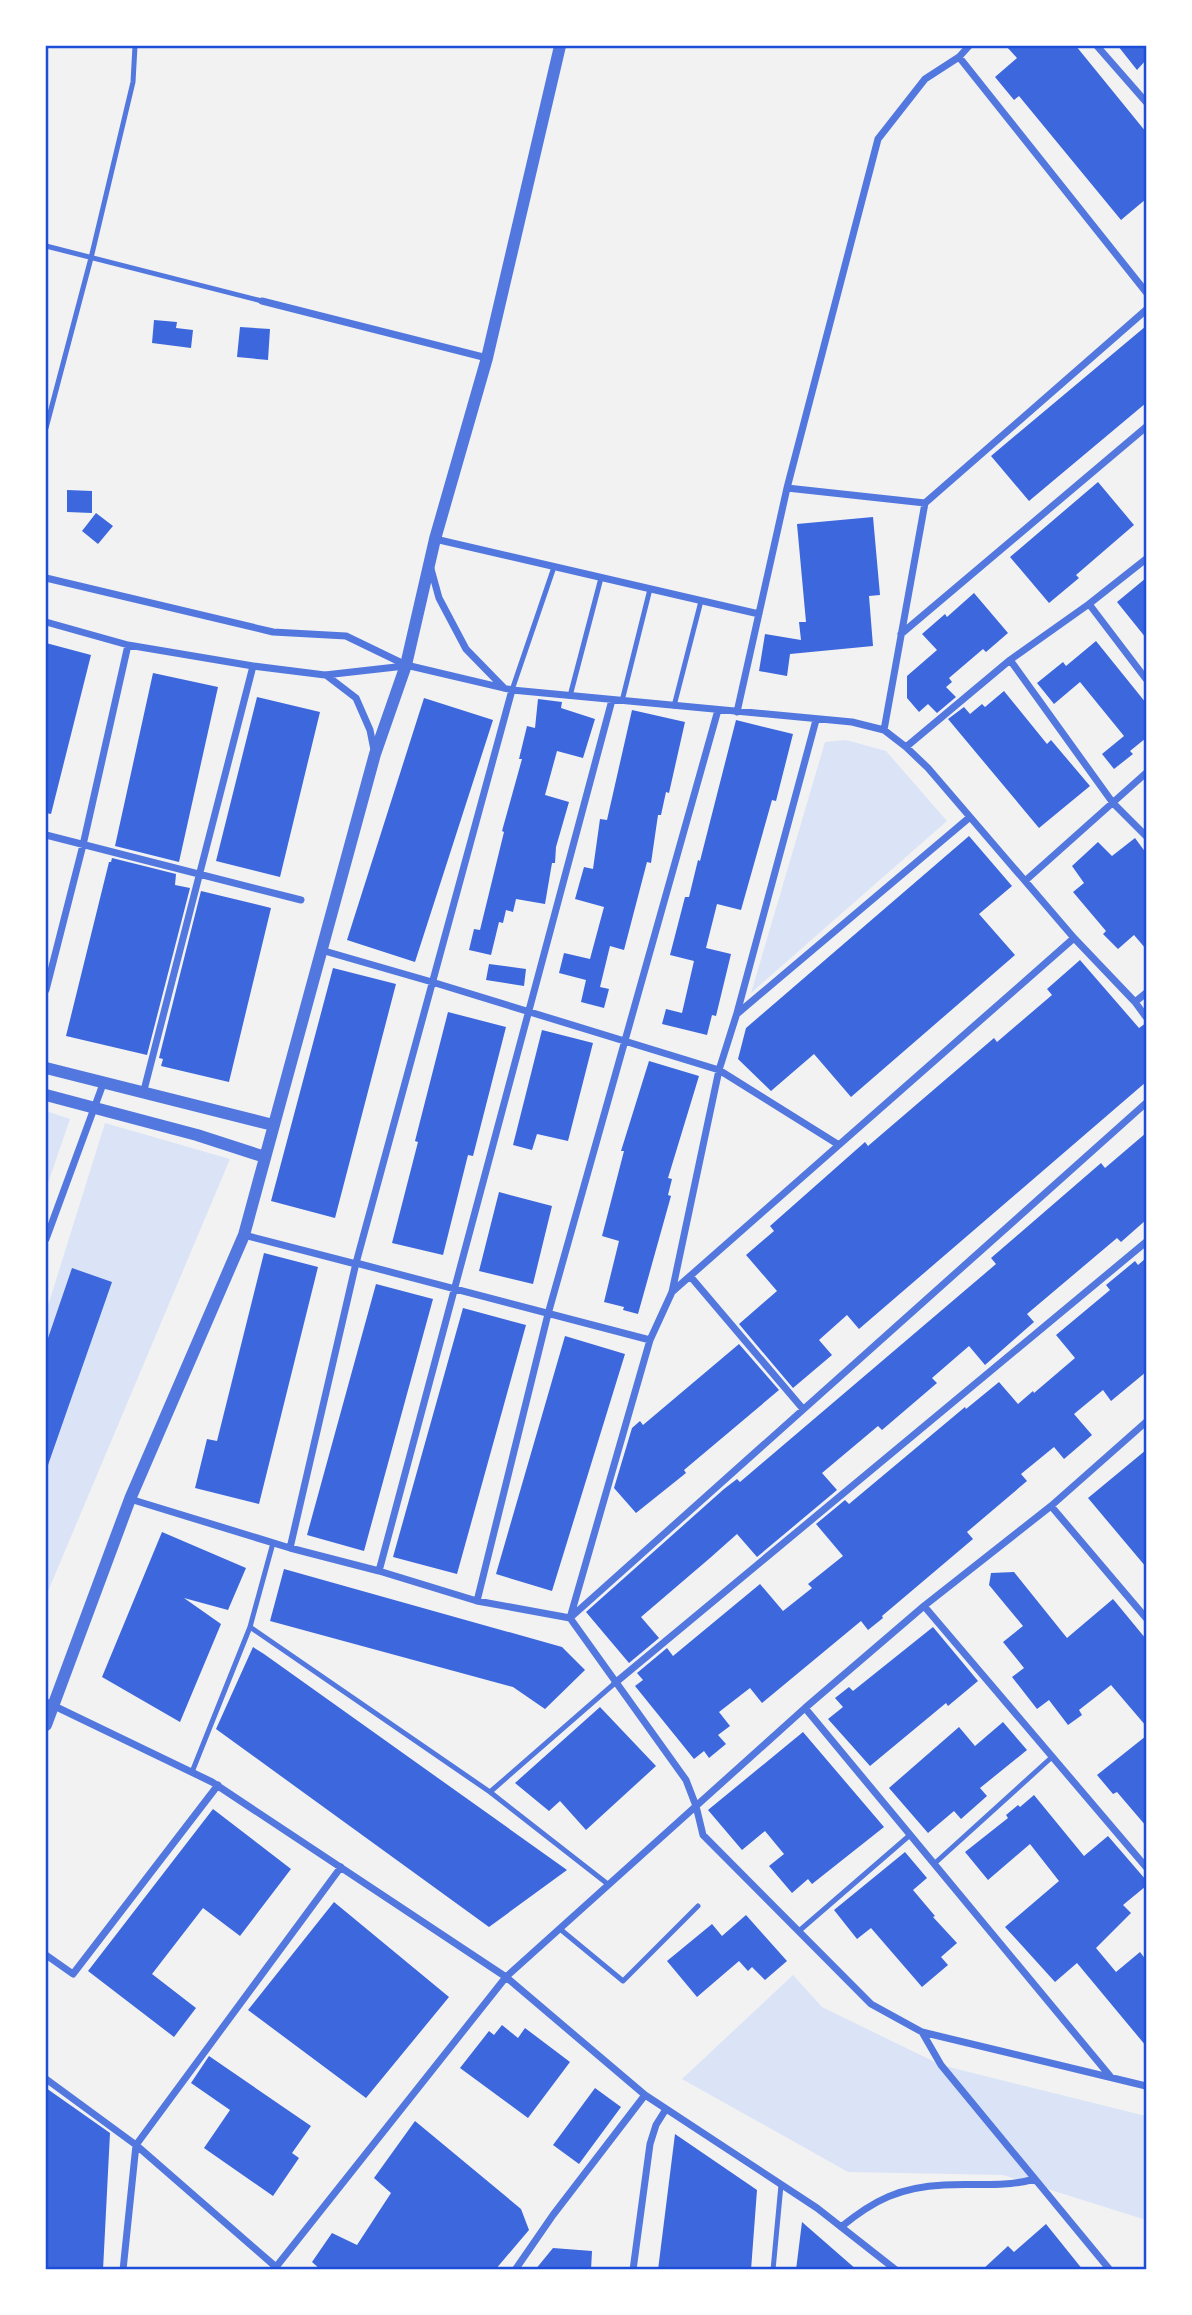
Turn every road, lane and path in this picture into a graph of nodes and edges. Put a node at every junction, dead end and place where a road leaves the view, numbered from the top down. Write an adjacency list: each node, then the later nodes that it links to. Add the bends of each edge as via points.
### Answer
1 (135, 46): 8 (lane, via 133,82)
2 (560, 46): 12 (street)
3 (969, 46): 5 (street)
4 (1097, 46): 6 (street)
5 (959, 57): 9 (street); 15 (street, via 925,79 878,139)
6 (1145, 95)
7 (46, 246): 8 (lane)
8 (91, 258): 10 (lane); 14 (lane)
9 (1146, 292)
10 (262, 301): 12 (street)
11 (1146, 310): 16 (street)
12 (487, 358): 17 (street)
13 (1146, 427): 28 (street)
14 (46, 428)
15 (787, 488): 16 (street); 26 (street)
16 (925, 503): 28 (street)
17 (435, 540): 19 (street); 20 (street)
18 (1146, 559): 25 (street)
19 (429, 565): 31 (street); 35 (street, via 439,598 466,649)
20 (554, 567): 22 (street); 35 (lane)
21 (46, 578): 31 (street, via 273,632 346,636)
22 (601, 578): 23 (street); 36 (lane)
23 (650, 589): 24 (street); 38 (lane)
24 (701, 601): 26 (street); 39 (lane)
25 (1089, 604): 30 (street); 34 (street)
26 (759, 614): 41 (street)
27 (46, 622): 29 (street)
28 (901, 634): 43 (street)
29 (128, 645): 32 (street); 51 (street)
30 (1010, 660): 44 (street); 47 (street)
31 (406, 665): 33 (street); 35 (street); 45 (street)
32 (253, 666): 33 (street); 52 (street)
33 (325, 675): 45 (street, via 356,698)
34 (1146, 679)
35 (508, 689): 36 (street); 57 (street)
36 (570, 696): 37 (street)
37 (612, 700): 38 (street); 61 (street)
38 (622, 701): 39 (street)
39 (674, 706): 40 (street)
40 (718, 710): 41 (street); 64 (street)
41 (737, 712): 42 (street)
42 (816, 720): 43 (street); 62 (street)
43 (884, 730): 44 (street)
44 (906, 747): 48 (street)
45 (375, 754): 56 (street)
46 (1146, 773): 47 (street)
47 (1113, 803): 50 (street); 53 (street)
48 (970, 817): 53 (street); 62 (street)
49 (46, 835): 51 (street)
50 (1146, 836)
51 (83, 845): 52 (street); 58 (street)
52 (200, 875): 54 (street); 68 (street)
53 (1025, 881): 55 (street)
54 (301, 900)
55 (1074, 938): 60 (street); 73 (street)
56 (321, 950): 57 (street); 72 (street)
57 (432, 982): 61 (street); 78 (street)
58 (46, 990)
59 (1146, 992): 60 (street)
60 (1135, 1002): 63 (street)
61 (530, 1012): 64 (street); 80 (street)
62 (737, 1013): 66 (street)
63 (1146, 1017)
64 (625, 1042): 66 (street); 82 (street)
65 (46, 1068): 67 (street)
66 (719, 1070): 73 (street); 81 (street)
67 (103, 1084): 68 (street); 71 (street)
68 (143, 1094): 72 (street)
69 (46, 1095): 71 (street)
70 (1146, 1103): 84 (street)
71 (94, 1108): 74 (street); 76 (street)
72 (273, 1125): 74 (street)
73 (839, 1144): 79 (street)
74 (265, 1157): 75 (street)
75 (244, 1234): 78 (street); 86 (street)
76 (46, 1239)
77 (1146, 1242): 96 (street)
78 (356, 1263): 80 (street); 89 (street)
79 (690, 1276): 81 (street); 84 (street)
80 (453, 1289): 82 (street); 90 (street)
81 (672, 1292): 83 (street)
82 (548, 1314): 83 (street); 91 (street)
83 (650, 1340): 93 (street)
84 (803, 1409): 93 (street)
85 (1146, 1422): 87 (street)
86 (130, 1499): 88 (street); 97 (street)
87 (1051, 1506): 92 (street); 94 (street)
88 (273, 1543): 89 (street); 95 (lane)
89 (290, 1548): 90 (street)
90 (379, 1571): 91 (street)
91 (477, 1601): 93 (street)
92 (924, 1606): 98 (street); 100 (street)
93 (570, 1618): 96 (street)
94 (1146, 1618)
95 (250, 1626): 101 (lane); 103 (lane)
96 (615, 1683): 103 (lane); 104 (street, via 685,1780)
97 (49, 1704): 99 (street); 101 (street)
98 (806, 1708): 104 (street); 105 (street)
99 (46, 1724)
100 (1052, 1757): 106 (lane); 108 (street)
101 (192, 1772): 102 (street)
102 (218, 1785): 107 (street); 113 (street, via 73,1973)
103 (489, 1792): 109 (lane)
104 (696, 1807): 109 (street); 112 (street, via 703,1835)
105 (910, 1835): 106 (street); 112 (lane)
106 (934, 1864): 116 (street)
107 (341, 1867): 114 (street); 121 (street)
108 (1146, 1867)
109 (609, 1885): 111 (street)
110 (698, 1906): 111 (lane, via 623,1981)
111 (560, 1929): 114 (street)
112 (799, 1931): 115 (street, via 871,2004)
113 (46, 1955)
114 (506, 1977): 119 (street); 125 (street)
115 (922, 2032): 116 (street); 122 (street, via 941,2065)
116 (1110, 2076): 118 (street)
117 (46, 2079): 121 (street)
118 (1146, 2086)
119 (645, 2095): 120 (street); 127 (street)
120 (666, 2109): 123 (street); 128 (street, via 650,2144)
121 (136, 2145): 125 (street); 126 (street)
122 (1035, 2179): 124 (street, via 906,2190 875,2201); 131 (street)
123 (781, 2185): 124 (street); 129 (lane)
124 (841, 2227): 130 (street)
125 (278, 2268)
126 (123, 2270)
127 (515, 2270)
128 (633, 2270)
129 (773, 2270)
130 (896, 2270)
131 (1110, 2270)

